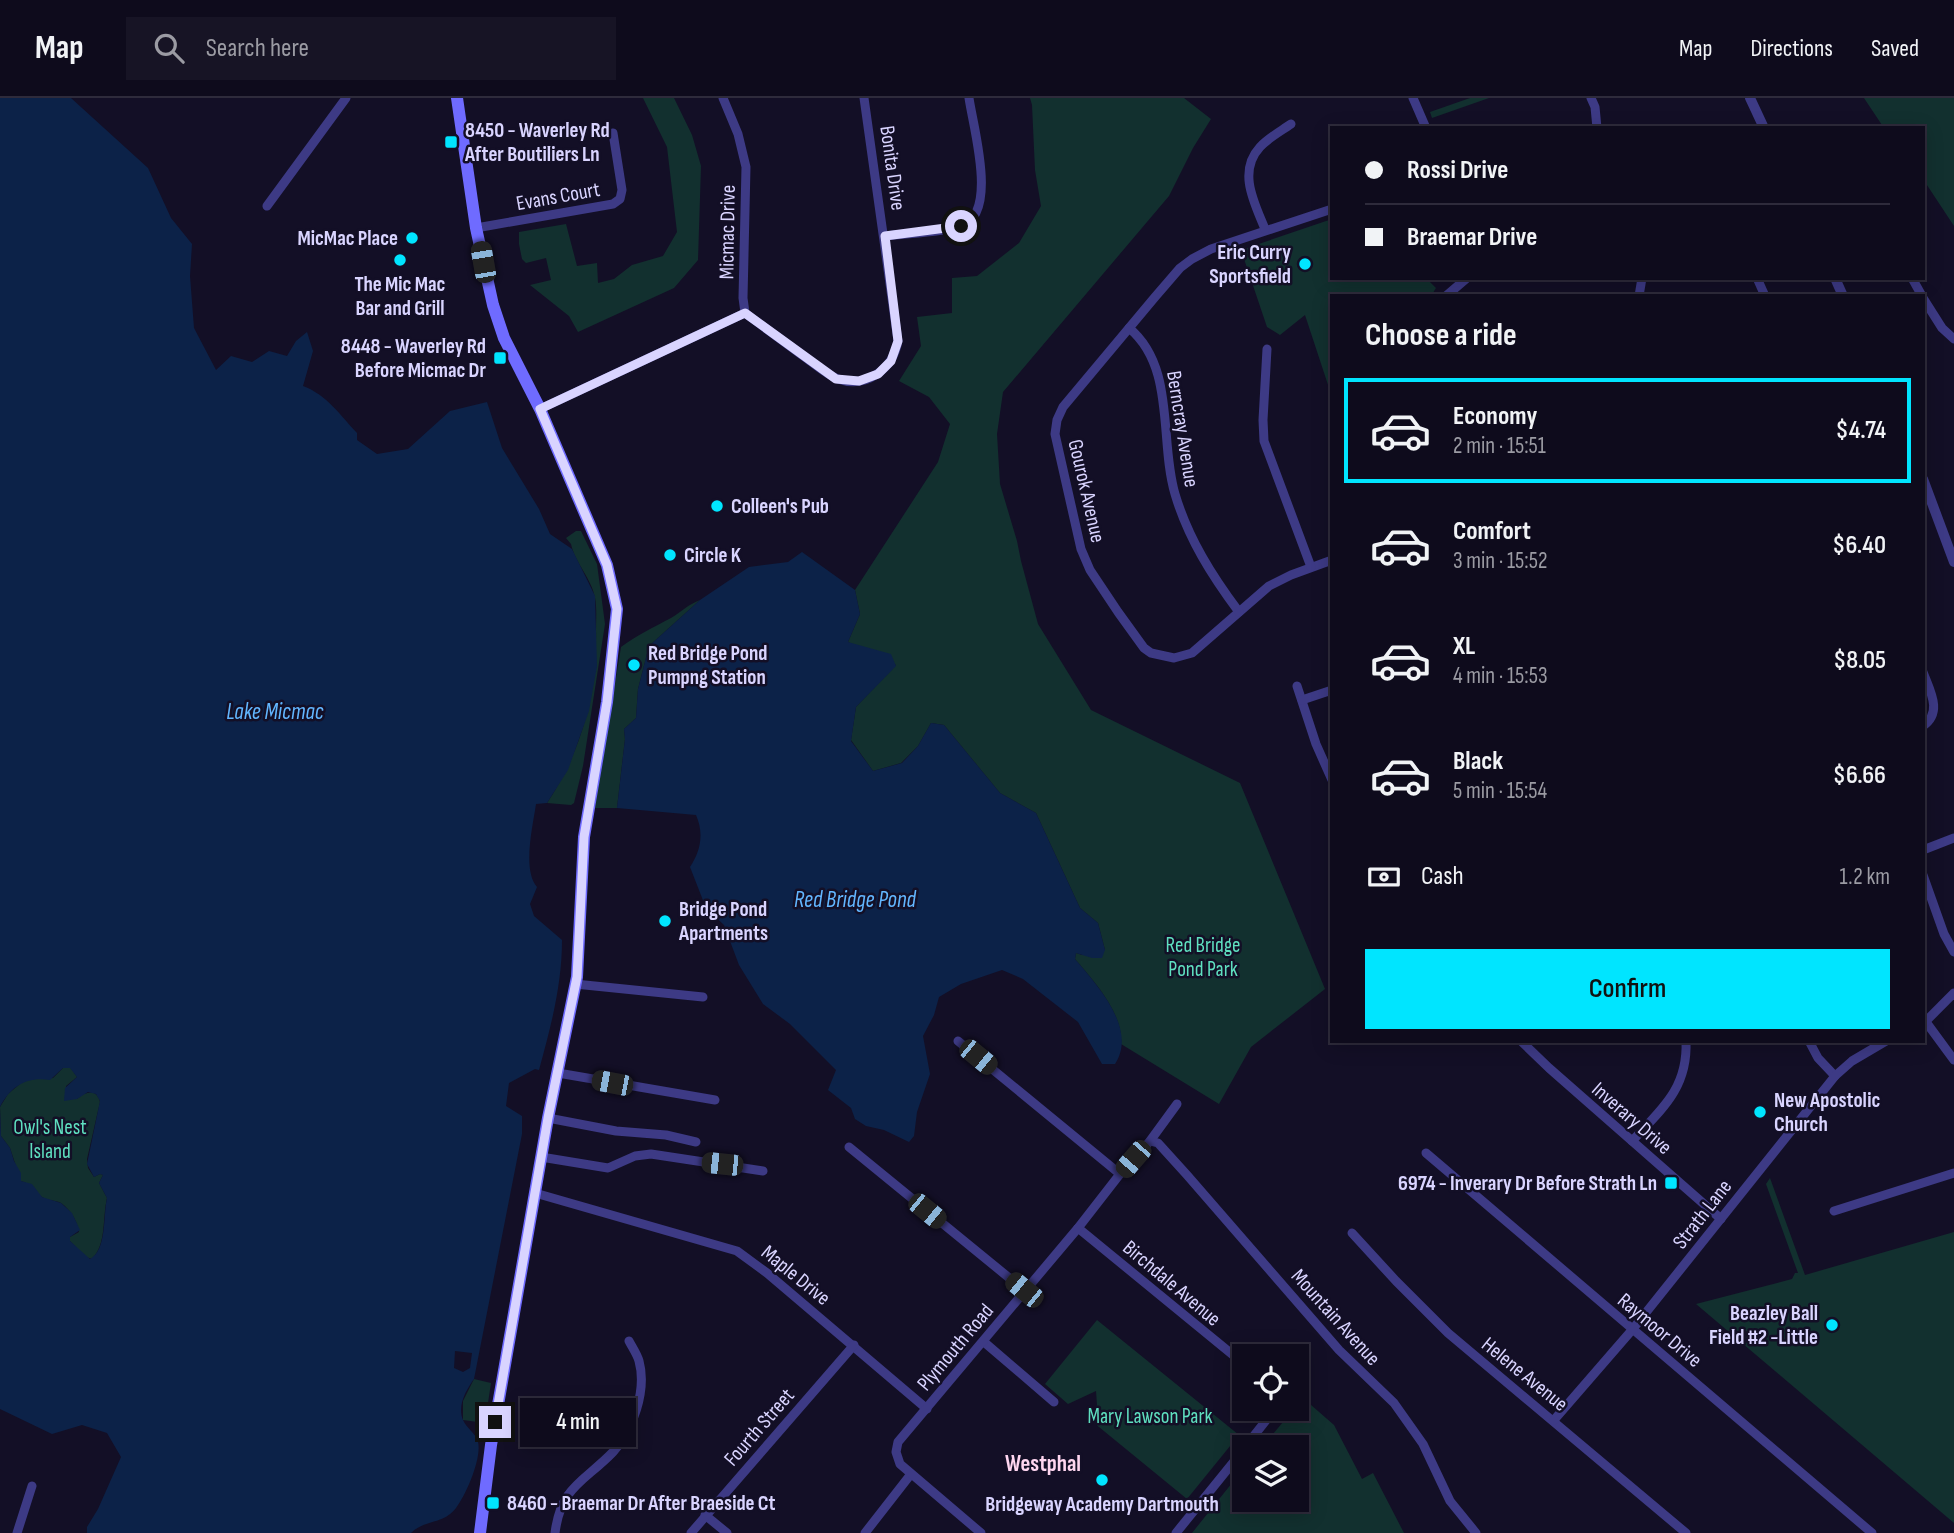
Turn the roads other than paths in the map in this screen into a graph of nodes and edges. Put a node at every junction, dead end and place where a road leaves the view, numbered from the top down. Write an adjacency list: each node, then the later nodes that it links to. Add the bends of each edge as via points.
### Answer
1 (346, 98): 14 (street)
2 (457, 98): 16 (main road)
3 (723, 98): 22 (street, Micmac Drive, via 746,167)
4 (864, 98): 18 (street, Bonita Drive)
5 (969, 98): 18 (street, via 982,191 979,210 961,226)
6 (1413, 98): 10 (street)
7 (1591, 98): 11 (street)
8 (1750, 98): 12 (street)
9 (1291, 124): 17 (street, via 1259,148 1250,168 1251,193)
10 (1425, 126)
11 (1597, 126)
12 (1761, 126)
13 (613, 134): 16 (street, Evans Court, via 622,190 613,204)
14 (267, 206)
15 (1330, 210): 17 (street, Gourok Avenue)
16 (476, 228): 26 (main road, via 504,338)
17 (1265, 229): 23 (street, Gourok Avenue, via 1192,259)
18 (885, 236): 22 (street, Bonita Drive, via 898,341 891,361 878,374 859,381 836,379)
19 (1465, 280): 20 (street)
20 (1448, 294)
21 (1925, 300): 24 (street, via 1941,328)
22 (745, 313): 26 (street)
23 (1129, 328): 31 (street, Berncray Avenue, via 1141,338 1155,363 1180,510 1209,572); 31 (street, Gourok Avenue, via 1063,407 1056,426 1081,549 1090,570 1144,648 1159,656 1192,653)
24 (1954, 339)
25 (1267, 349): 30 (street, via 1264,441)
26 (540, 409): 42 (main road, via 607,565 616,598 607,702 584,837)
27 (1925, 487): 29 (street)
28 (1330, 561): 30 (street, Gourok Avenue)
29 (1954, 562)
30 (1311, 567): 31 (street, Gourok Avenue, via 1269,586)
31 (1239, 612)
32 (1925, 678): 36 (street, via 1935,709)
33 (1297, 686): 35 (street)
34 (1330, 691): 35 (street)
35 (1302, 699): 37 (street)
36 (1925, 725)
37 (1330, 776)
38 (1954, 838): 39 (street)
39 (1925, 849)
40 (1925, 881): 41 (street)
41 (1954, 952)
42 (575, 984): 44 (street); 52 (main road)
43 (1954, 993): 45 (street)
44 (703, 997)
45 (1925, 1023): 51 (street)
46 (958, 1041): 65 (street)
47 (1523, 1043): 58 (street, Inverary Drive)
48 (1686, 1043): 58 (street, via 1685,1067 1673,1097)
49 (1810, 1043): 53 (street)
50 (1883, 1043): 53 (street, Strath Lane)
51 (1954, 1060)
52 (558, 1073): 54 (street); 56 (main road)
53 (1835, 1076): 68 (street, Strath Lane)
54 (715, 1100)
55 (1177, 1104): 57 (street, Plymouth Road)
56 (548, 1118): 59 (street); 62 (main road)
57 (1150, 1141): 65 (street, Plymouth Road); 94 (street, Mountain Avenue, via 1158,1143 1339,1350 1394,1403 1423,1444 1450,1501)
58 (1632, 1141): 68 (street, Inverary Drive)
59 (696, 1142)
60 (849, 1147): 71 (street)
61 (1426, 1153): 72 (street, Raymoor Drive)
62 (541, 1157): 63 (street, via 608,1168 651,1154); 66 (main road)
63 (763, 1171)
64 (1954, 1173): 67 (street)
65 (1120, 1174): 69 (street, Plymouth Road)
66 (536, 1193): 75 (street, Maple Drive, via 737,1251); 87 (main road)
67 (1834, 1211)
68 (1721, 1219): 72 (street, Strath Lane)
69 (1078, 1228): 71 (street, Plymouth Road); 76 (street, Birchdale Avenue)
70 (1352, 1233): 79 (street, Helene Avenue, via 1448,1333)
71 (1024, 1290): 74 (street, Plymouth Road)
72 (1632, 1330): 79 (street, Strath Lane); 96 (street, Raymoor Drive)
73 (629, 1341): 88 (street, via 640,1374 638,1401 626,1434 611,1454 575,1484 561,1507)
74 (984, 1342): 77 (street); 78 (street, Plymouth Road)
75 (854, 1345): 78 (street, Maple Drive); 85 (street, Fourth Street)
76 (1232, 1354)
77 (1054, 1402)
78 (927, 1409): 83 (street, Plymouth Road, via 895,1452)
79 (1554, 1420): 95 (street, Helene Avenue)
80 (1266, 1421): 81 (street)
81 (1255, 1435)
82 (1232, 1464): 93 (street)
83 (911, 1474): 91 (street); 92 (street)
84 (32, 1486): 86 (street)
85 (705, 1515): 89 (street, Fourth Street); 90 (street)
86 (18, 1533)
87 (480, 1533)
88 (555, 1533)
89 (691, 1533)
90 (727, 1533)
91 (865, 1533)
92 (981, 1533)
93 (1176, 1533)
94 (1476, 1533)
95 (1686, 1533)
96 (1872, 1533)

